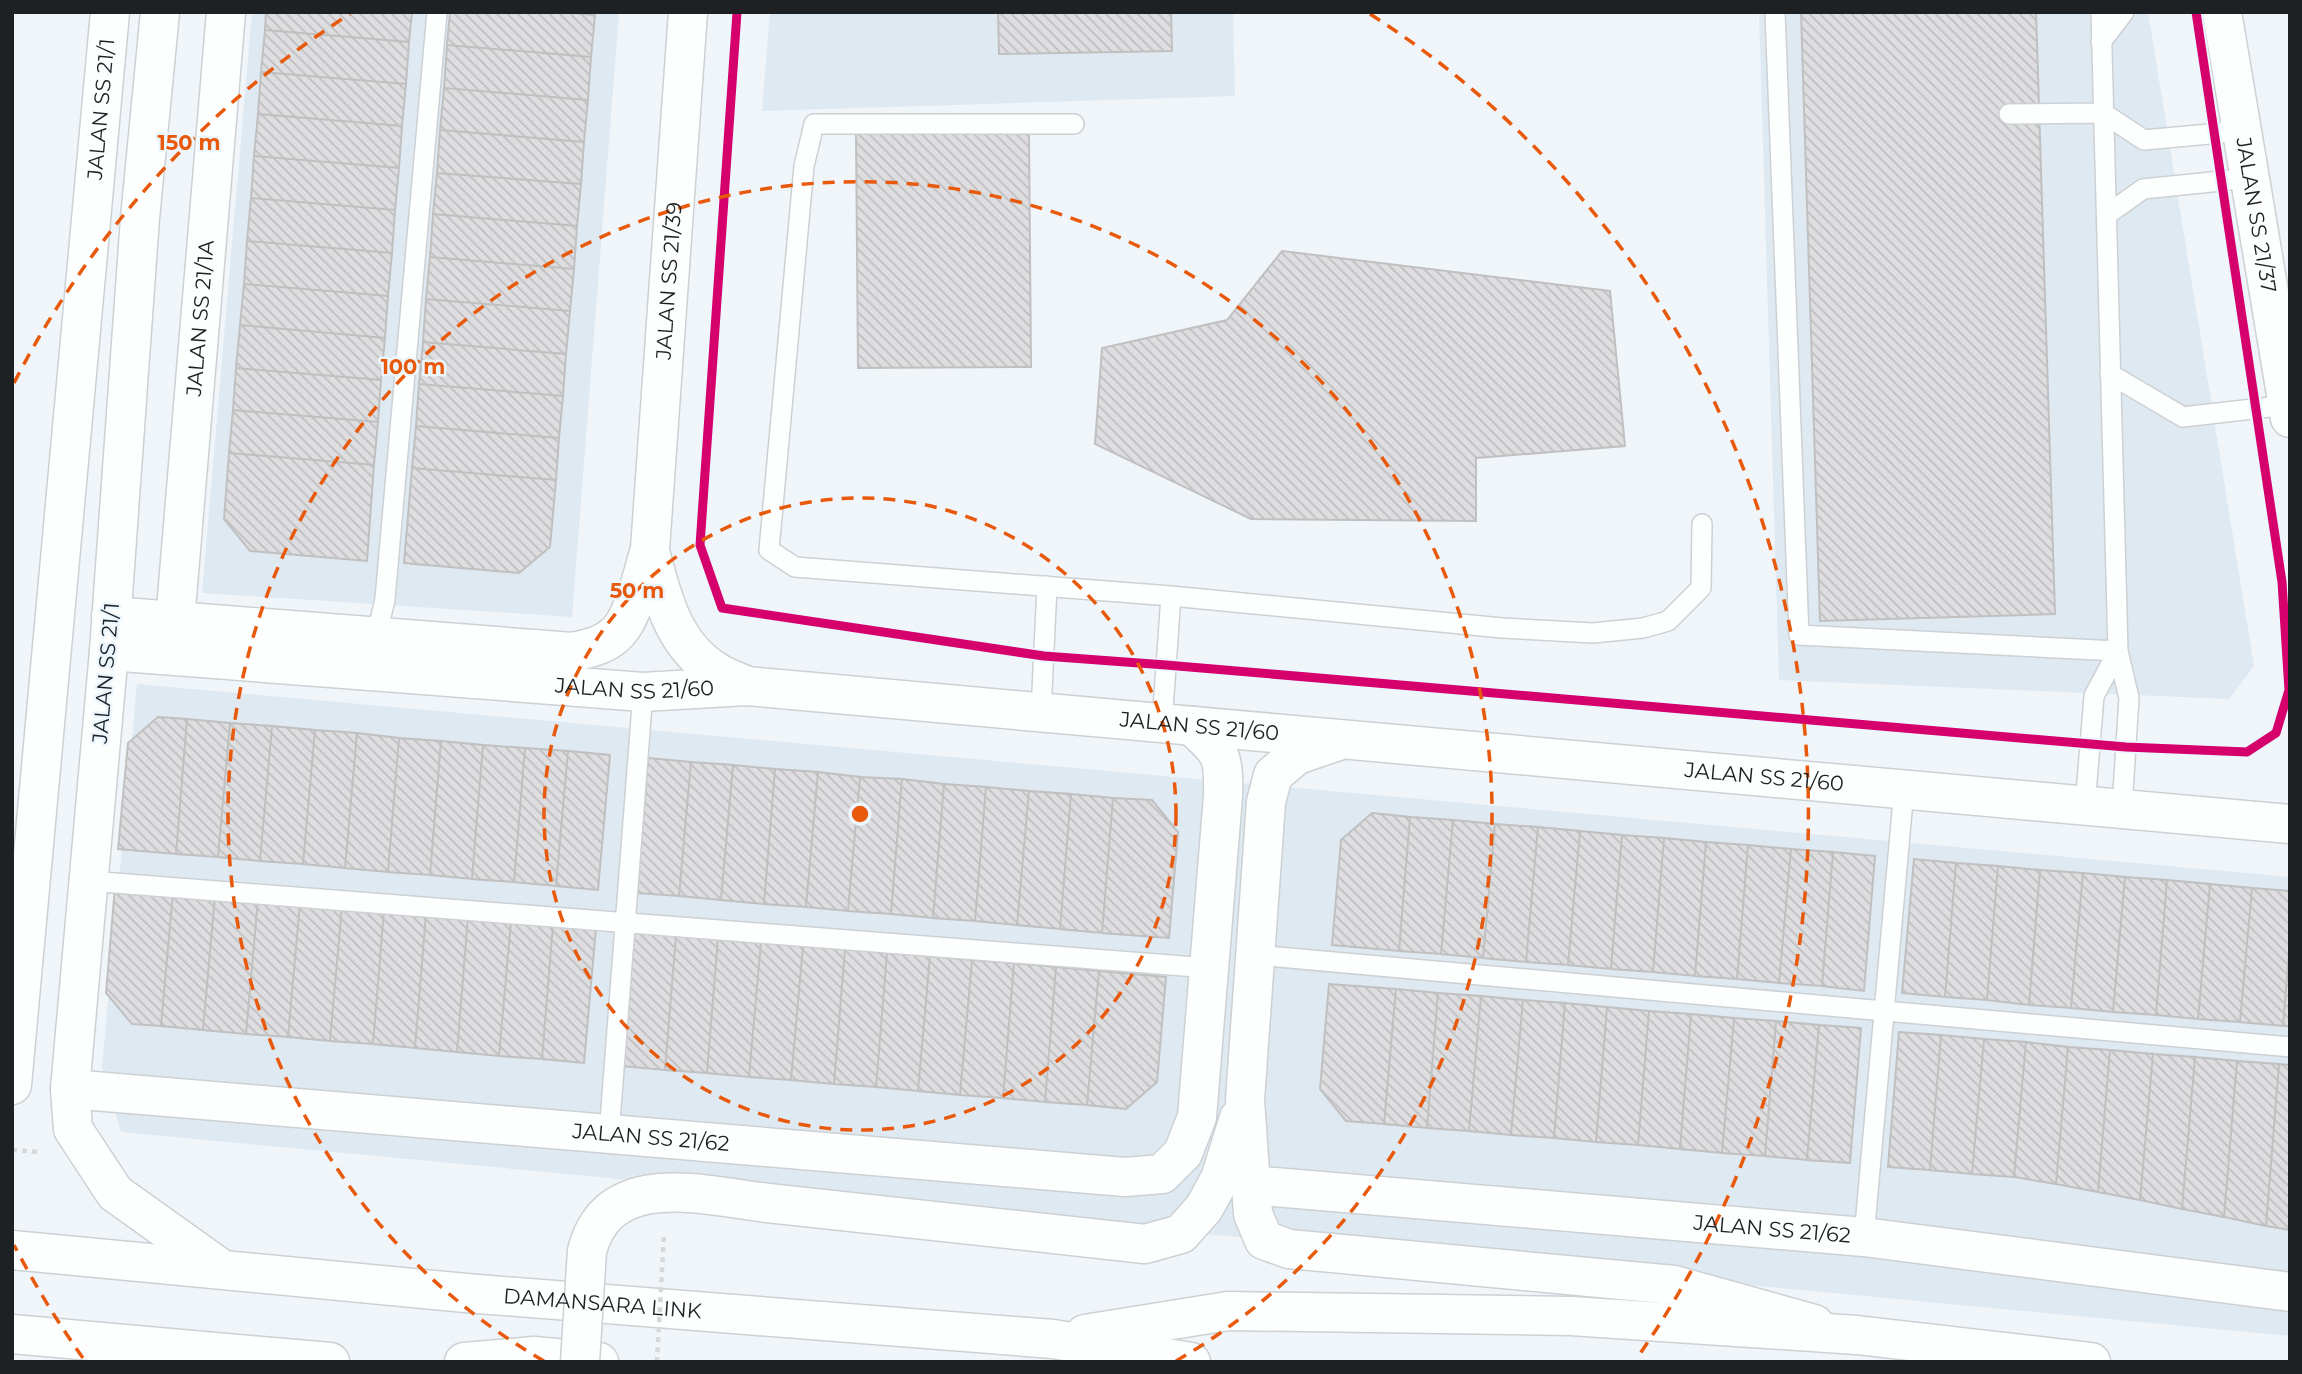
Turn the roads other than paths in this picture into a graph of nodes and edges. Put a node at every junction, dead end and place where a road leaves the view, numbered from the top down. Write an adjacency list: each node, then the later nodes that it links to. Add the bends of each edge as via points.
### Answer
1 (110, 12): 43 (main road, JALAN SS 21/1)
2 (160, 12): 24 (main road, JALAN SS 21/1)
3 (226, 12): 23 (main road, JALAN SS 21/1A)
4 (437, 12): 25 (lane, via 386,599)
5 (688, 12): 20 (main road, JALAN SS 21/39)
6 (1775, 12): 26 (lane, via 1799,635)
7 (2101, 12): 10 (lane)
8 (2124, 12): 10 (lane)
9 (2222, 12): 14 (main road, JALAN SS 21/37)
10 (2101, 43): 11 (lane)
11 (2103, 113): 12 (lane); 14 (lane, via 2144,140); 16 (lane)
12 (2008, 114)
13 (1074, 124): 21 (lane, via 814,124 804,166 769,550 794,567)
14 (2242, 131): 15 (main road, JALAN SS 21/37)
15 (2250, 178): 16 (lane, via 2143,189); 18 (main road, JALAN SS 21/37)
16 (2108, 214): 17 (lane)
17 (2110, 374): 18 (lane, via 2183,416); 26 (lane)
18 (2289, 412)
19 (1702, 524): 22 (lane, via 1701,588 1668,621 1643,628 1593,633 1502,628)
20 (650, 549): 27 (main road, JALAN SS 21/39, via 636,598 618,632 592,648); 28 (main road, JALAN SS 21/39, via 664,605 683,642 717,673)
21 (1047, 586): 22 (lane); 30 (lane)
22 (1171, 596): 31 (lane)
23 (175, 621): 24 (main road, JALAN SS 21/60); 25 (main road, JALAN SS 21/60)
24 (110, 633): 29 (main road, JALAN SS 21/60); 37 (main road, JALAN SS 21/1)
25 (376, 638): 27 (main road, JALAN SS 21/60)
26 (2118, 651): 35 (lane, via 2129,698); 35 (lane, via 2094,696)
27 (572, 652)
28 (747, 686): 29 (main road, JALAN SS 21/60); 30 (main road, JALAN SS 21/60)
29 (643, 692): 38 (lane)
30 (1041, 712): 31 (main road, JALAN SS 21/60)
31 (1177, 724): 32 (main road, JALAN SS 21/60); 40 (main road, JALAN SS 21/62, via 1214,746 1223,763)
32 (1344, 739): 33 (main road, JALAN SS 21/60); 39 (main road, via 1297,755 1273,775 1266,802)
33 (1904, 789): 35 (main road, JALAN SS 21/60); 41 (lane)
34 (2290, 794): 36 (main road)
35 (2103, 807): 36 (main road, JALAN SS 21/60)
36 (2275, 823)
37 (89, 881): 38 (lane); 44 (main road, JALAN SS 21/1)
38 (625, 922): 40 (lane); 46 (lane)
39 (1255, 955): 41 (lane); 45 (main road)
40 (1209, 968): 46 (main road, JALAN SS 21/62, via 1197,1116 1183,1153 1162,1174 1125,1177)
41 (1884, 1011): 42 (lane); 48 (lane)
42 (2290, 1046)
43 (12, 1085)
44 (70, 1089): 46 (main road, JALAN SS 21/62); 50 (main road, JALAN SS 21/1, via 73,1129 115,1194)
45 (1245, 1100): 47 (main road); 57 (main road, bridge, via 1220,1180 1204,1208 1181,1234 1145,1244 768,1203 642,1194 614,1209 597,1226 587,1251)
46 (609, 1134)
47 (1251, 1185): 48 (main road, JALAN SS 21/62); 53 (main road, via 1253,1214 1264,1240 1289,1249 1674,1285)
48 (1864, 1237): 51 (main road, JALAN SS 21/62)
49 (12, 1250): 50 (main road, DAMANSARA LINK)
50 (220, 1268): 54 (main road, DAMANSARA LINK, via 466,1293)
51 (2290, 1292)
52 (12, 1334): 55 (main road)
53 (1857, 1335): 54 (main road, via 1571,1316 1228,1311); 60 (main road)
54 (1053, 1339): 59 (main road, DAMANSARA LINK)
55 (330, 1362)
56 (464, 1362): 58 (main road, via 534,1356)
57 (580, 1362)
58 (599, 1362)
59 (1191, 1362)
60 (2091, 1362)

